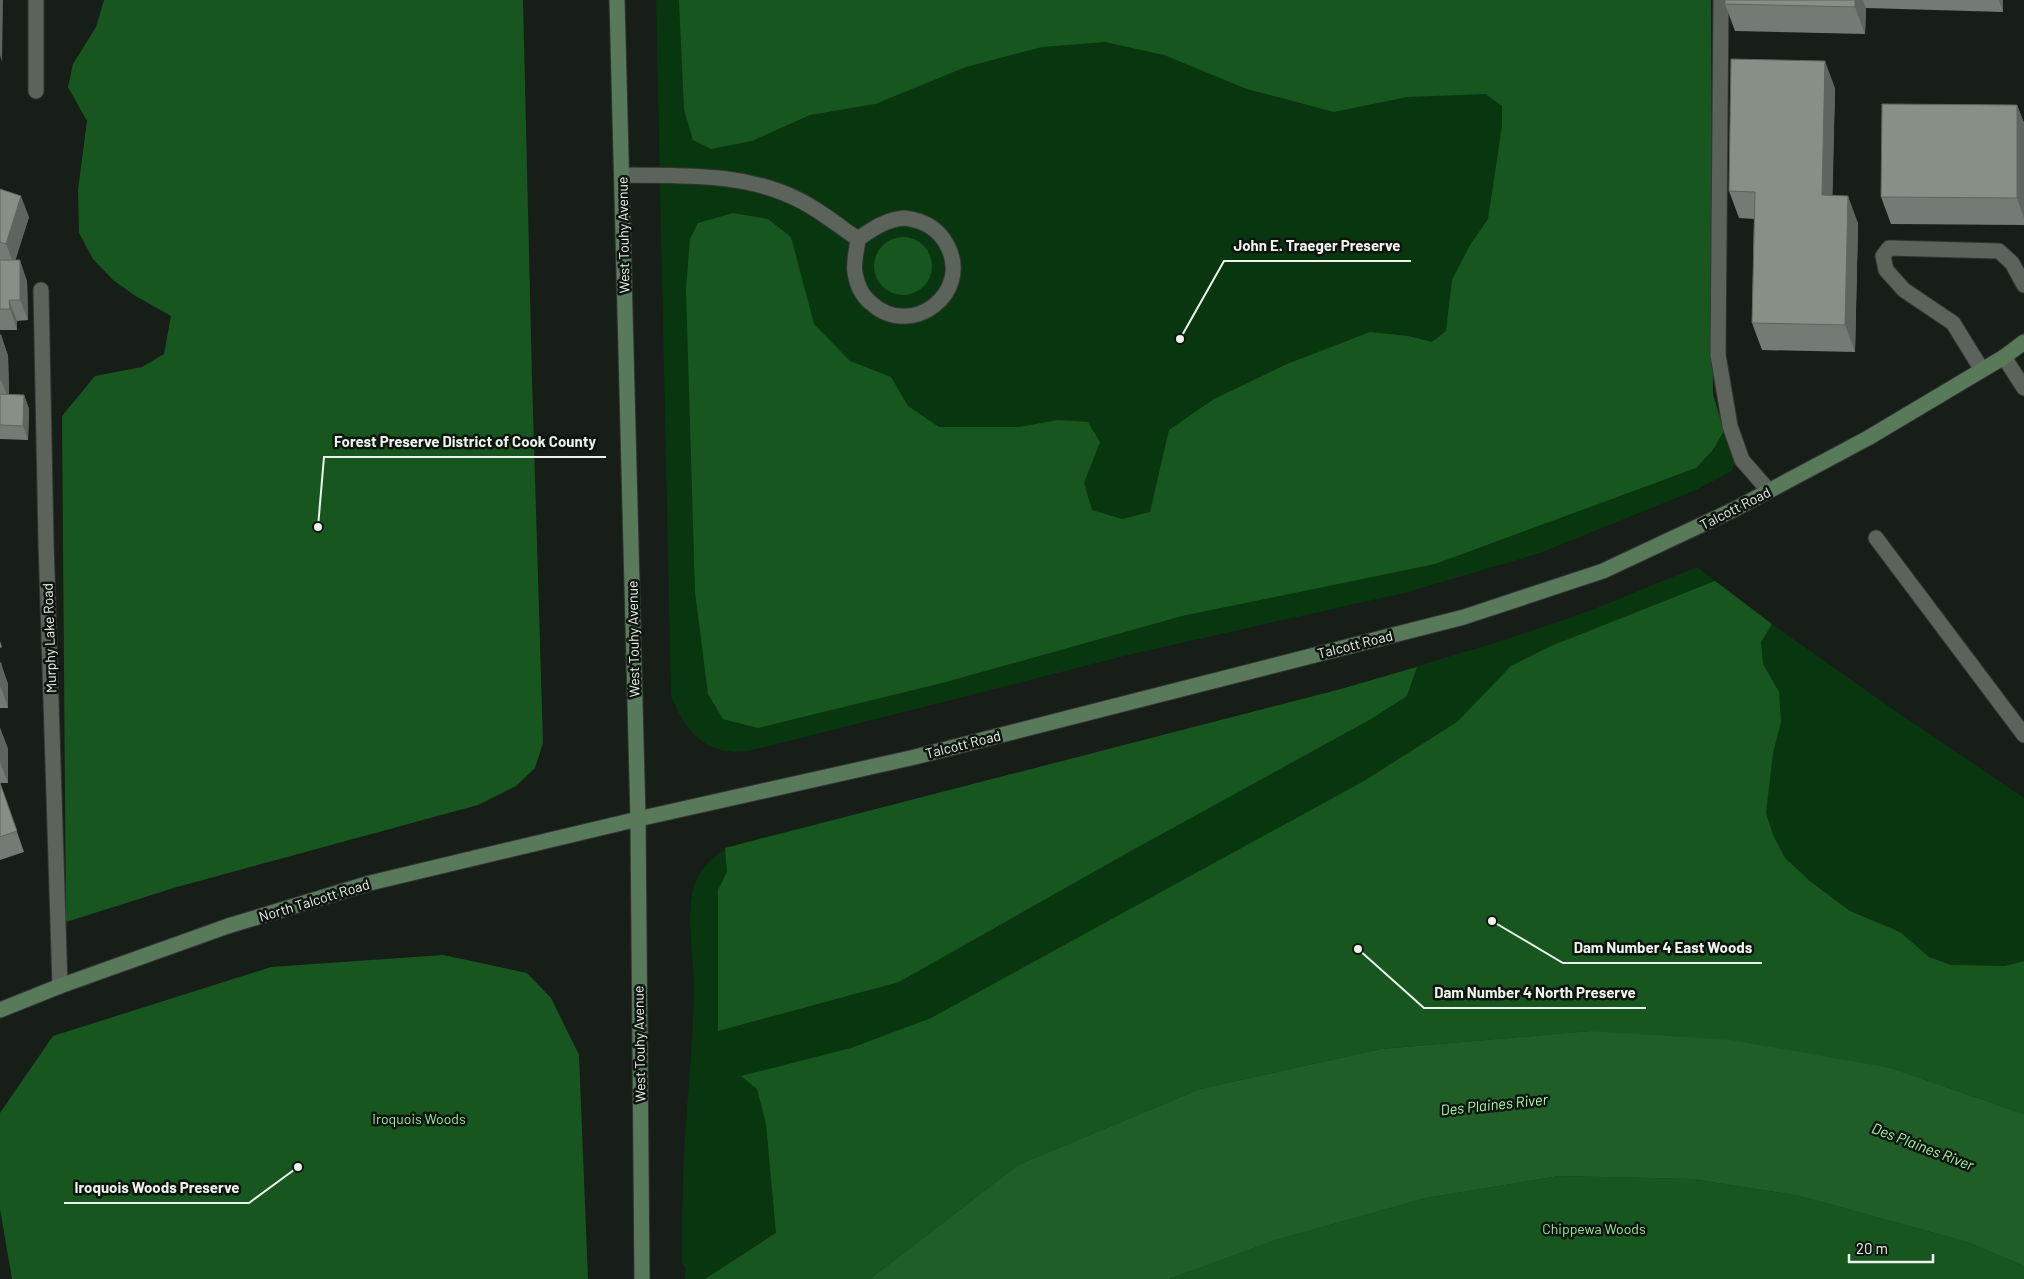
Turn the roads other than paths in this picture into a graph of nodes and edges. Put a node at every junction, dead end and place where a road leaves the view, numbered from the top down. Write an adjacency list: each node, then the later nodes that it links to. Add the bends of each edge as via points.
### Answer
1 (36, 0): 4 (street)
2 (617, 0): 5 (main road, West Touhy Avenue)
3 (1721, 0): 13 (street, via 1718,355 1730,426 1739,452)
4 (36, 91)
5 (622, 174): 6 (street, via 720,177 766,187 801,201); 16 (main road, West Touhy Avenue)
6 (858, 239): 6 (street, via 854,272 859,288 876,308 887,314 911,316 930,309 945,295 953,263 944,238 936,230 915,219 892,219)
7 (2024, 284): 11 (street, via 2012,262 1999,251 1889,248 1883,256 1886,270 1904,290 1953,323)
8 (41, 290): 17 (street, Murphy Lake Road)
9 (2024, 342): 10 (main road, Talcott Road)
10 (2004, 357): 11 (main road, Talcott Road); 12 (street)
11 (1982, 370): 13 (main road, Talcott Road)
12 (2024, 388)
13 (1769, 492): 16 (main road, Talcott Road, via 1603,571 1464,617 915,756)
14 (1876, 538): 15 (street)
15 (2024, 735)
16 (638, 819): 17 (main road, North Talcott Road, via 370,883 228,926); 19 (main road, West Touhy Avenue)
17 (60, 986): 18 (main road, North Talcott Road)
18 (0, 1010)
19 (642, 1279)

